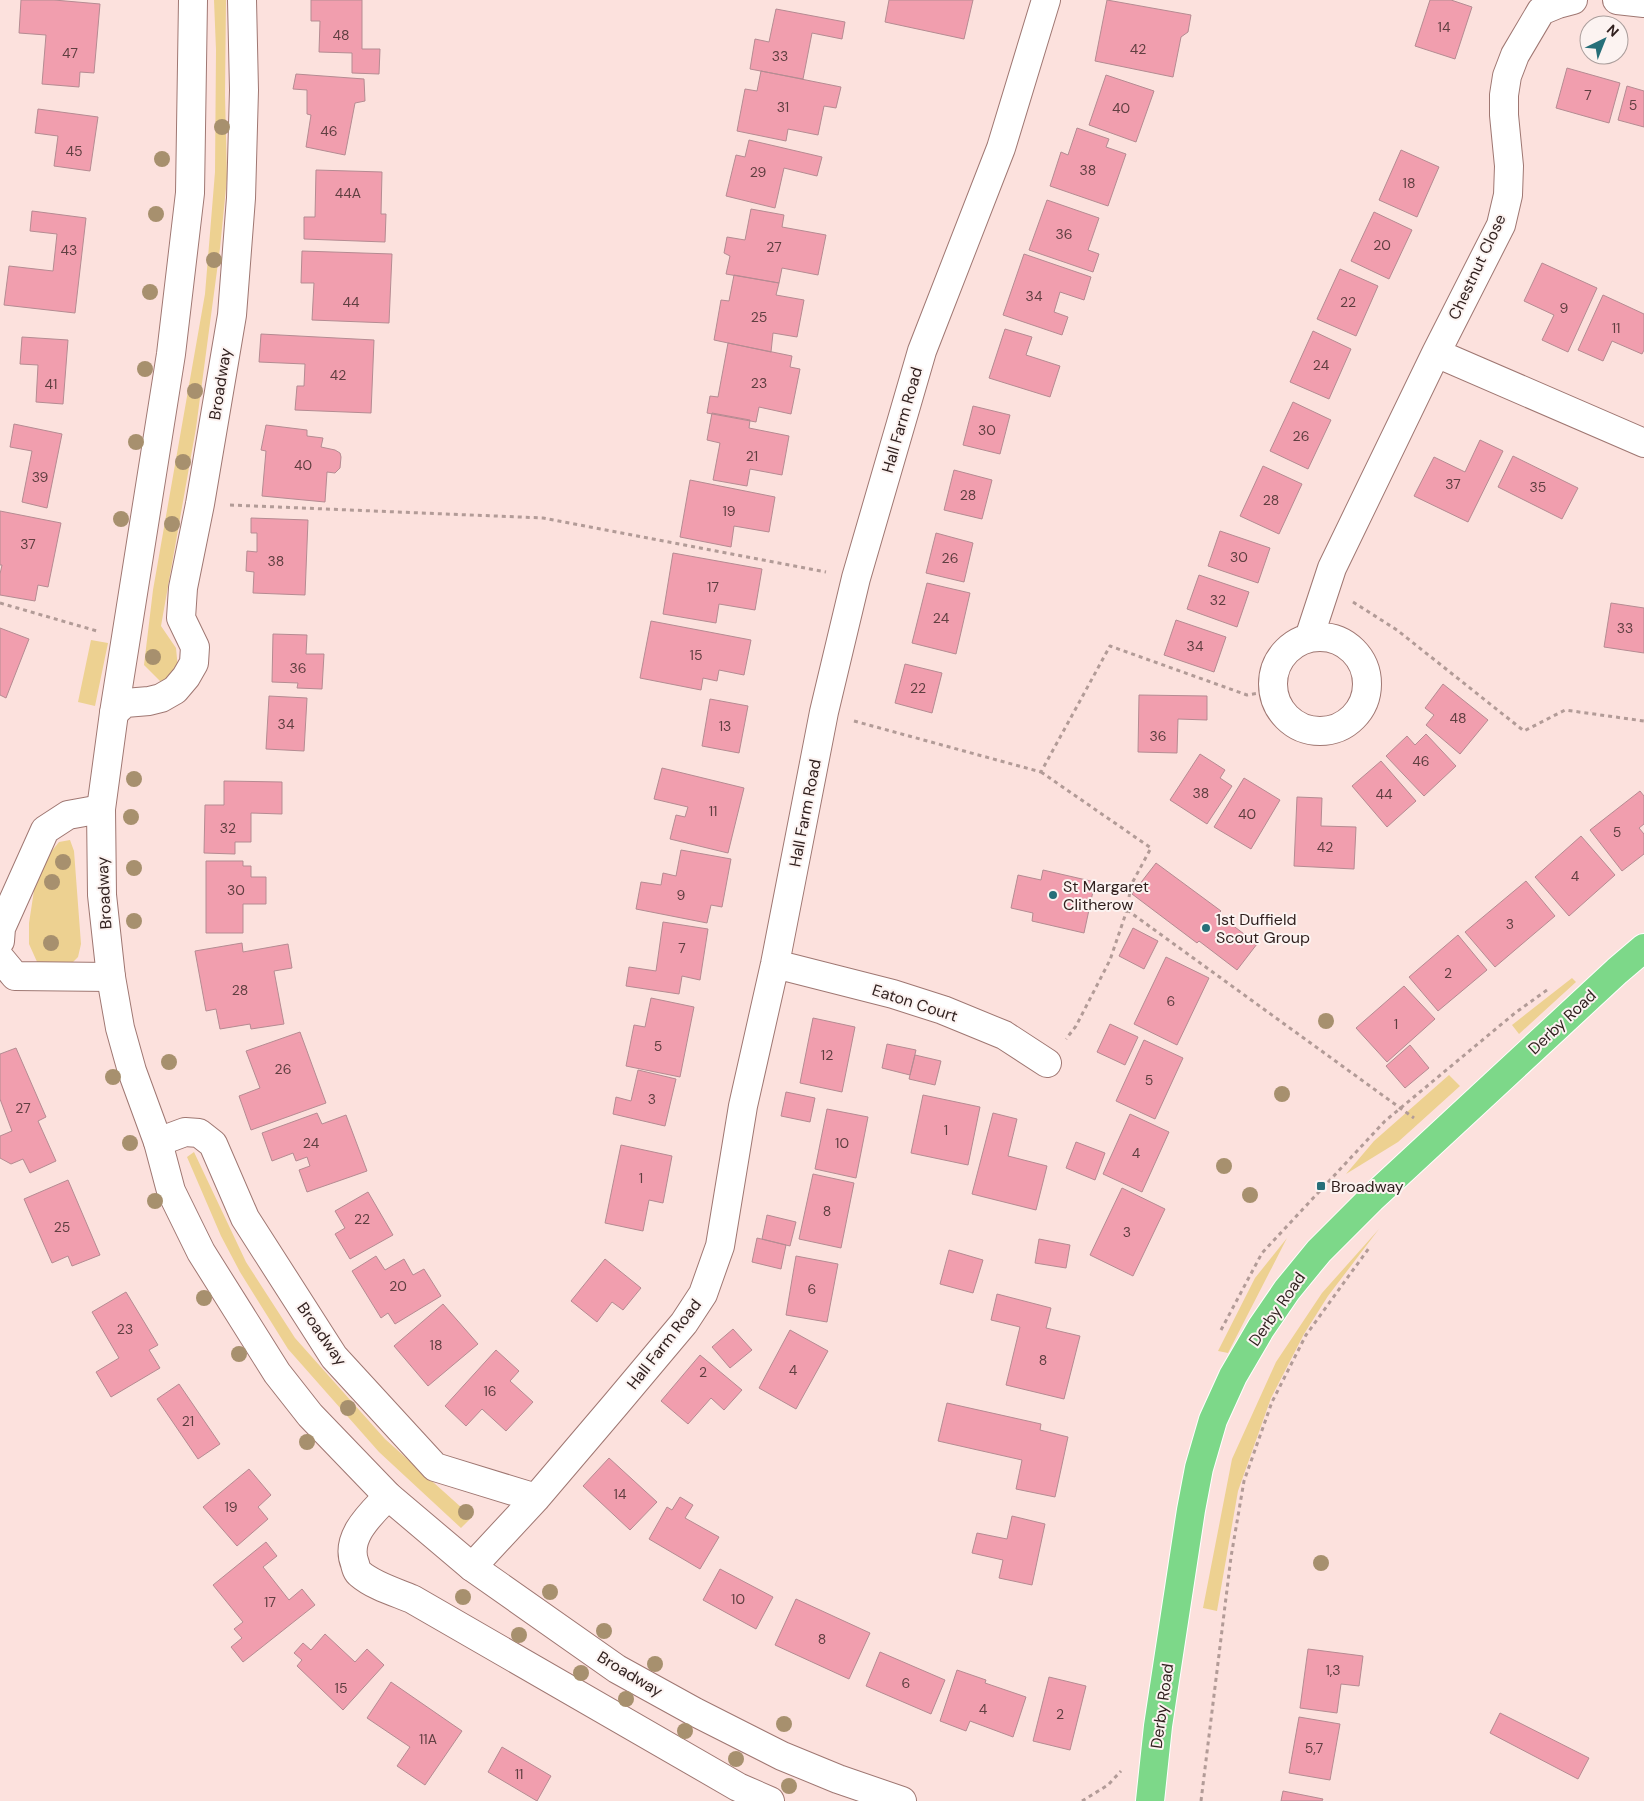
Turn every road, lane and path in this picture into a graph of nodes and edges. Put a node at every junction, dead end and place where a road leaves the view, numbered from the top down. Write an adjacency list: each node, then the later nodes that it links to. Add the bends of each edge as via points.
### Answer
1 (193, 0): 14 (street, Broadway, via 190,193 171,354)
2 (242, 0): 9 (street, Broadway, via 241,198 232,305)
3 (1046, 0): 10 (street, Hall Farm Road, via 1001,148 922,351)
4 (1573, 0): 7 (street, Chestnut Close, via 1541,11 1515,55 1504,95 1509,166 1508,195 1501,225)
5 (1617, 0): 6 (street)
6 (1644, 3)
7 (1436, 353): 8 (street); 11 (street, Chestnut Close, via 1332,568)
8 (1644, 443)
9 (200, 504): 10 (path, via 543,518); 17 (street, Broadway, via 183,588 181,618 195,646 194,663 175,690 161,698 126,703)
10 (856, 578): 16 (street, Hall Farm Road)
11 (1325, 590): 13 (street, Chestnut Close); 18 (path, via 1349,600 1397,630 1524,731 1565,710)
12 (0, 603): 14 (path)
13 (1309, 638): 15 (street, via 1290,647 1279,659 1273,674); 15 (street, via 1341,641 1353,650 1363,664 1368,680 1361,709 1349,722 1334,730 1318,732 1303,729 1283,715)
14 (126, 640): 17 (street, Broadway)
15 (1272, 691): 19 (path, via 1247,695 1110,646)
16 (824, 712): 19 (path); 25 (street, Hall Farm Road)
17 (114, 713): 20 (street, Broadway)
18 (1644, 721)
19 (1041, 772): 21 (path, via 1151,848 1131,885)
20 (102, 809): 22 (street, via 68,815 45,830 1,928); 26 (street, Broadway, via 102,895)
21 (1127, 910): 27 (path, via 1110,960 1076,1026); 28 (path)
22 (0, 941)
23 (1644, 948): 28 (highway, Derby Road)
24 (0, 958): 26 (street, via 15,976)
25 (775, 964): 27 (street, Eaton Court, via 943,1010 1004,1035); 32 (street, Hall Farm Road, via 743,1106 720,1246 703,1294 684,1323)
26 (111, 977): 29 (street, Broadway, via 132,1071)
27 (1047, 1063)
28 (1438, 1137): 36 (highway, Derby Road, via 1358,1212 1287,1290 1236,1372 1212,1420 1191,1510 1158,1726)
29 (158, 1142): 31 (street, Broadway, via 171,1191 201,1252 277,1373 310,1415); 32 (street, Broadway, via 184,1132 199,1133 213,1144 245,1218 334,1357 435,1467)
30 (1372, 1243): 37 (path, via 1306,1335 1272,1402 1244,1480)
31 (388, 1496): 33 (street, Broadway); 34 (street, via 371,1514 353,1544 353,1560 358,1573 412,1599 738,1787)
32 (536, 1498): 33 (street, Hall Farm Road)
33 (472, 1567): 35 (street, Broadway, via 617,1669 686,1708 782,1756)
34 (770, 1801)
35 (902, 1801)
36 (1150, 1801)
37 (1200, 1801)

